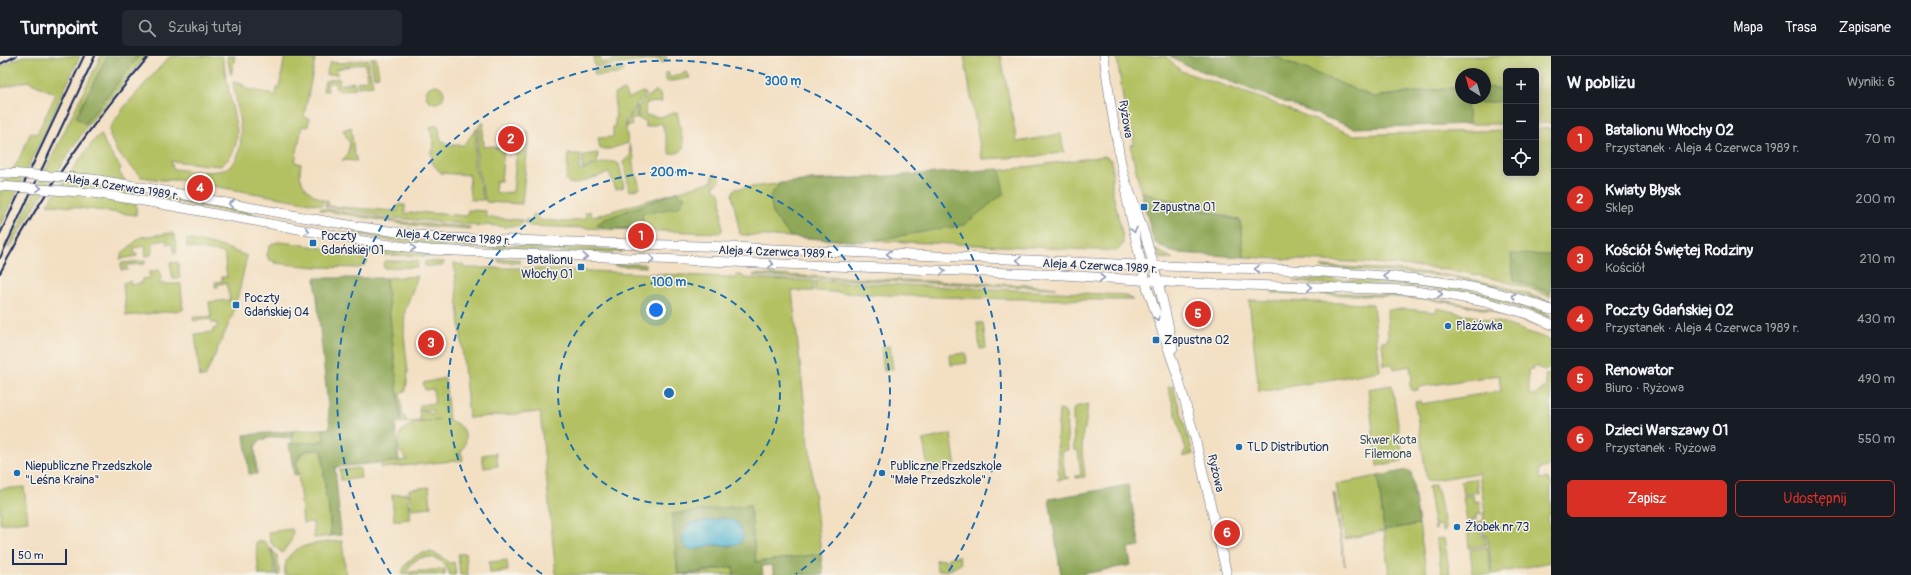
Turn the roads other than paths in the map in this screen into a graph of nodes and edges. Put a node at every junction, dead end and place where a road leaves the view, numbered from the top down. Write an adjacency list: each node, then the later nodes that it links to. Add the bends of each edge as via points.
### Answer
1 (1104, 56): 3 (main road, Ryżowa)
2 (0, 173): 5 (main road, Aleja 4 Czerwca 1989 r., one-way to 2, bridge, via 737,247 447,238 402,234 289,216 153,189 57,175)
3 (1126, 185): 5 (main road, Ryżowa, one-way to 5); 6 (main road, Ryżowa, via 1137,208)
4 (0, 186): 7 (main road, Aleja 4 Czerwca 1989 r., one-way to 7, bridge, via 93,193 430,250 1063,275)
5 (1142, 266): 6 (main road, Aleja 4 Czerwca 1989 r.); 7 (main road, Ryżowa)
6 (1154, 267): 8 (main road, Ryżowa); 9 (main road, Aleja 4 Czerwca 1989 r., one-way to 6, via 1507,294 1427,279 1278,269)
7 (1145, 281): 8 (main road, Aleja 4 Czerwca 1989 r.); 11 (main road, Ryżowa, one-way to 11)
8 (1157, 281): 10 (main road, Aleja 4 Czerwca 1989 r., one-way to 10, via 1426,292 1498,305); 11 (main road, Ryżowa)
9 (1551, 310)
10 (1551, 324)
11 (1178, 377): 12 (main road, Ryżowa)
12 (1227, 575)

